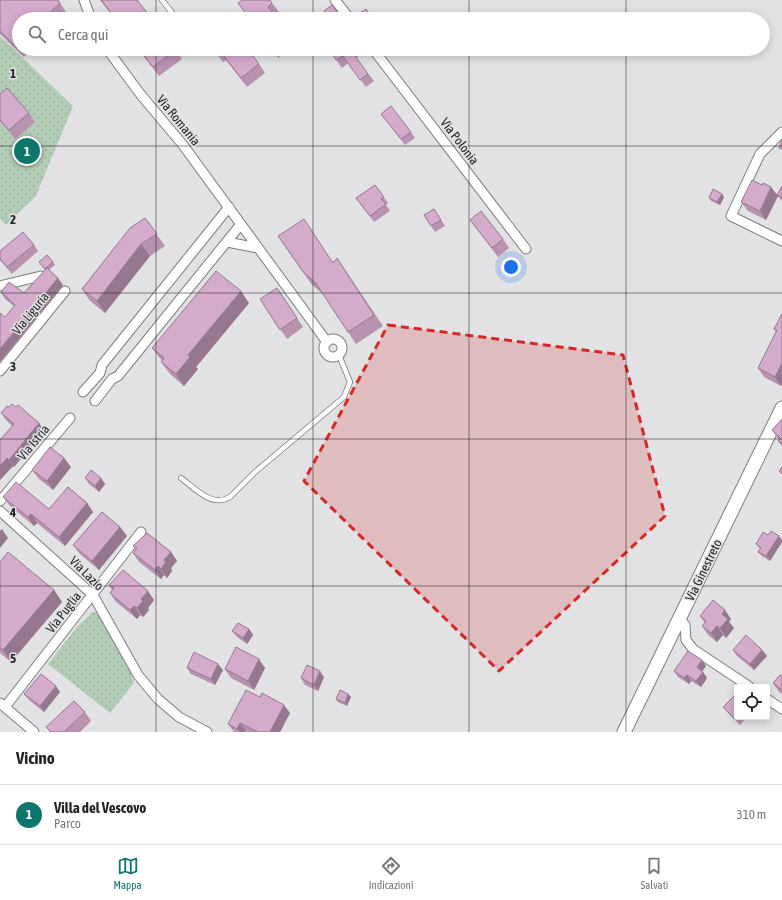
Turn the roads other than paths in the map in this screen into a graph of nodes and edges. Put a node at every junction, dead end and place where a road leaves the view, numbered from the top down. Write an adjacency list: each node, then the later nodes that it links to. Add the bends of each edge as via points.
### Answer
1 (84, 0): 4 (street)
2 (162, 0): 5 (lane)
3 (335, 0): 6 (street)
4 (88, 12)
5 (171, 12)
6 (344, 12)
7 (112, 56): 10 (street, Via Romania)
8 (378, 56): 15 (street, Via Polonia)
9 (782, 132): 12 (street, via 760,154 731,216)
10 (229, 207): 11 (street, Via Romania); 21 (street, via 102,364 100,373)
11 (241, 224): 13 (street); 14 (street, Via Romania)
12 (782, 241)
13 (227, 242): 14 (street); 22 (street)
14 (258, 248): 19 (street, Via Romania, via 327,342 332,340 340,343 342,348)
15 (526, 249)
16 (41, 276): 17 (street)
17 (0, 286)
18 (65, 291): 20 (street, Via Liguria)
19 (339, 355): 25 (lane, via 350,382 344,397 255,472 230,497 225,500 213,500)
20 (0, 371)
21 (83, 392)
22 (95, 401)
23 (782, 408): 30 (street, Via Ginestreto)
24 (70, 418): 26 (street, Via Istria)
25 (181, 478)
26 (0, 501)
27 (0, 511): 29 (street, Via Lazio)
28 (141, 532): 29 (street, Via Puglia)
29 (93, 595): 33 (street, Via Puglia); 36 (street, Via Lazio, via 149,690 174,714)
30 (679, 618): 31 (street, via 685,625 686,640 693,649); 37 (street, Via Ginestreto)
31 (746, 684)
32 (770, 701): 34 (street)
33 (2, 705): 35 (street)
34 (782, 709)
35 (34, 732)
36 (207, 732)
37 (624, 732)

